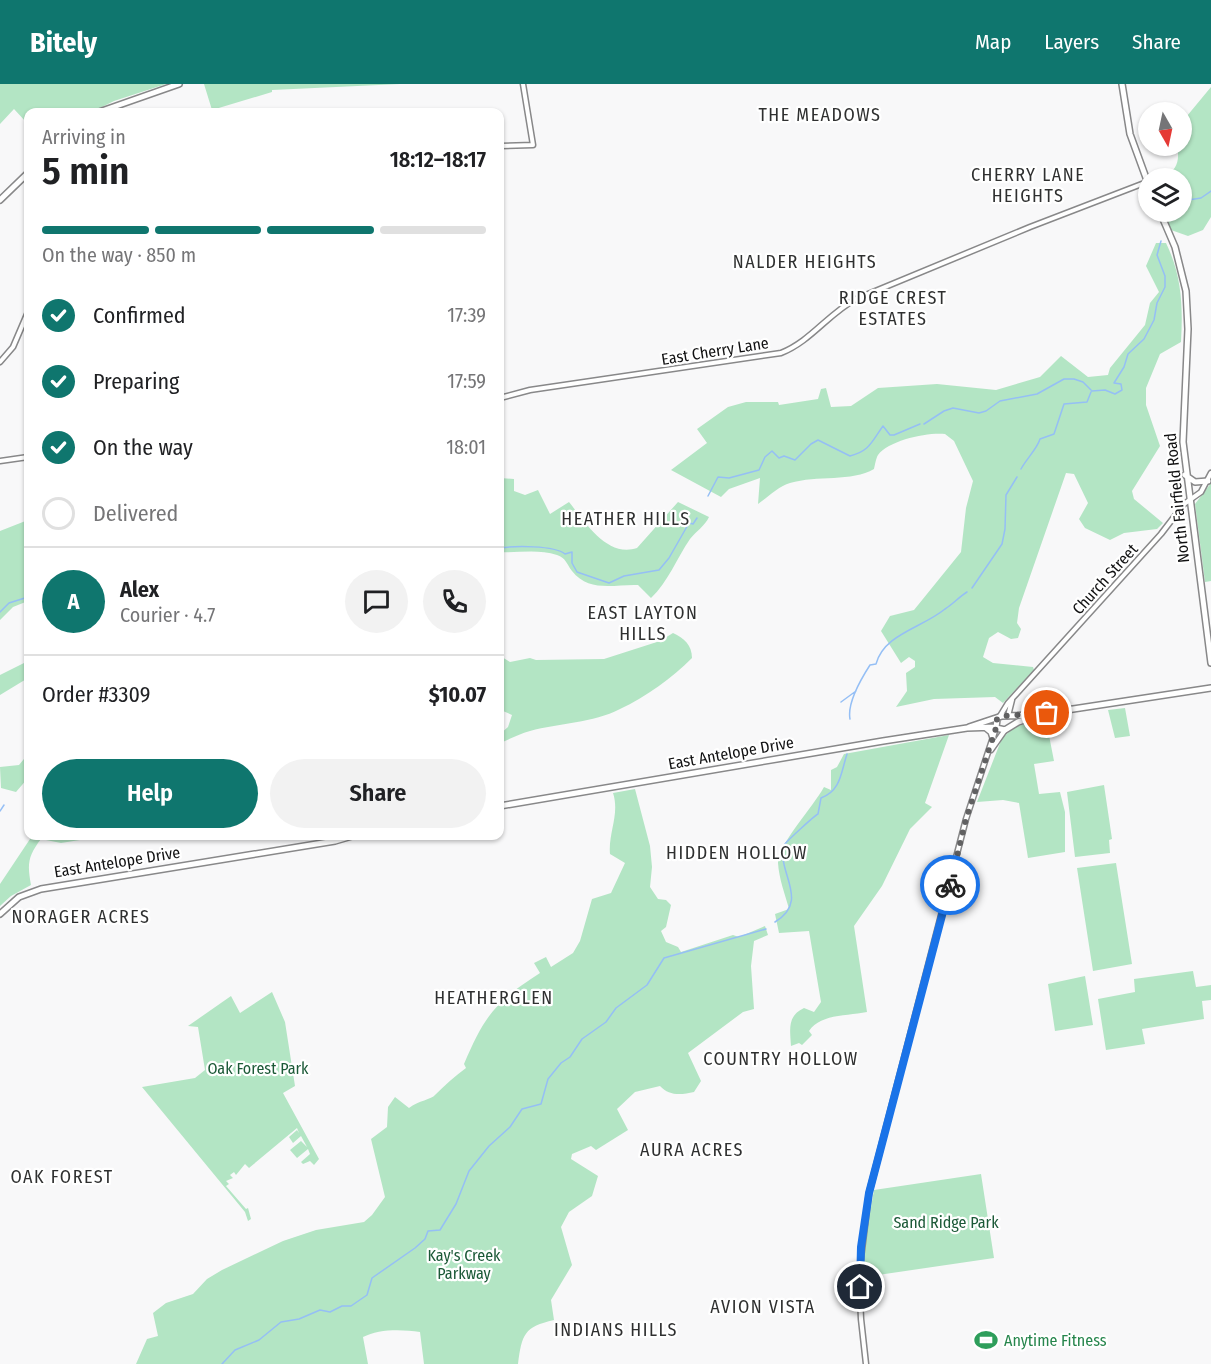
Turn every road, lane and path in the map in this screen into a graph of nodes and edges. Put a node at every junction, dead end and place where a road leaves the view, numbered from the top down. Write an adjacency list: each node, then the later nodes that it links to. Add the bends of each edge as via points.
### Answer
1 (179, 84): 4 (main road)
2 (523, 84): 5 (street, via 533,145)
3 (1122, 84): 6 (main road, via 1130,134)
4 (110, 108)
5 (504, 146)
6 (1142, 168)
7 (24, 177): 9 (main road)
8 (1138, 188): 13 (street, East Cherry Lane, via 1030,227 856,299 798,345 781,353)
9 (0, 200)
10 (1164, 222): 17 (main road, North Fairfield Road, via 1186,291)
11 (24, 321): 12 (street, via 13,347)
12 (0, 362)
13 (504, 397)
14 (24, 458): 15 (street)
15 (0, 461)
16 (1211, 473): 18 (street, Church Street)
17 (1185, 475): 18 (main road, via 1195,482); 19 (main road, North Fairfield Road)
18 (1208, 481): 19 (street, Church Street)
19 (1189, 501): 20 (main road, North Fairfield Road); 22 (street, Church Street)
20 (1211, 663)
21 (1211, 688): 23 (main road)
22 (1013, 699): 24 (street, Church Street); 25 (street, Church Street)
23 (1035, 716): 24 (main road); 26 (main road)
24 (1008, 717): 25 (main road, East Antelope Drive); 26 (main road)
25 (998, 718): 28 (main road, East Antelope Drive); 29 (main road)
26 (1012, 725): 30 (main road)
27 (981, 727): 28 (main road, East Antelope Drive); 29 (main road, East Antelope Drive); 31 (main road, via 989,730)
28 (967, 728): 33 (main road, East Antelope Drive)
29 (996, 728): 30 (main road, East Antelope Drive); 31 (street)
30 (1005, 730): 32 (street)
31 (993, 738): 32 (street)
32 (989, 753): 36 (street, via 966,819 869,1193 859,1274)
33 (504, 805)
34 (338, 840): 35 (main road, East Antelope Drive, via 41,889 19,897)
35 (0, 914)
36 (866, 1364)

